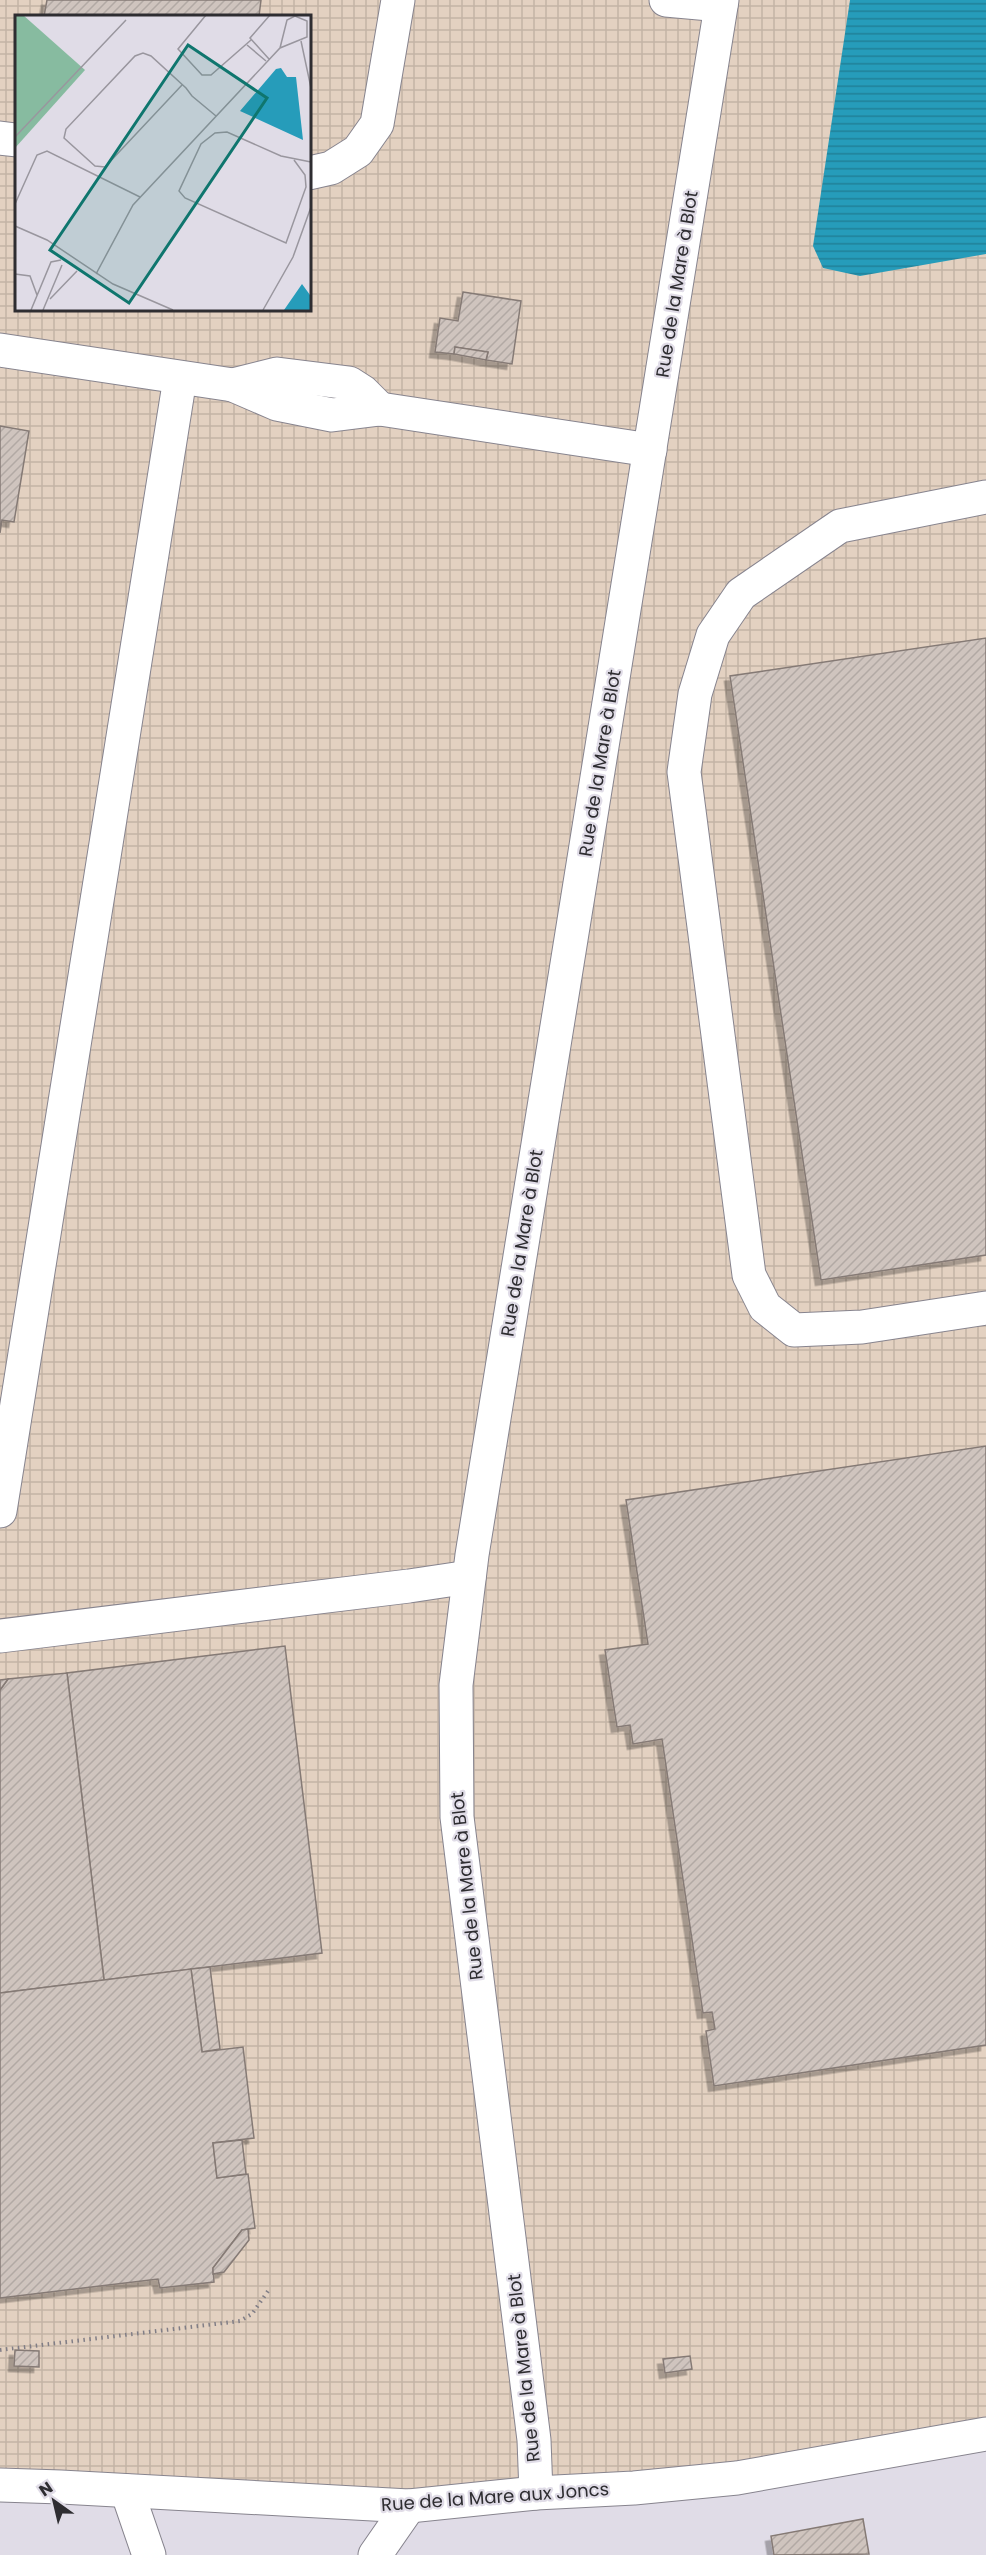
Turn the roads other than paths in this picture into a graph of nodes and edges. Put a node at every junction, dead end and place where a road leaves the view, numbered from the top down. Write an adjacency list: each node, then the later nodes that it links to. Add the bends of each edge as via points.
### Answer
1 (398, 0): 6 (street, via 377,124 358,150 331,168)
2 (666, 0): 3 (street)
3 (722, 3): 9 (street, Rue de la Mare à Blot)
4 (0, 138): 5 (street)
5 (15, 140)
6 (310, 173)
7 (0, 351): 8 (street)
8 (180, 378): 9 (street, via 233,385 277,404 332,415 380,409); 12 (street)
9 (650, 450): 13 (street, Rue de la Mare à Blot)
10 (986, 497): 11 (street, via 840,526 741,594 713,635 695,694 684,772 749,1275 765,1308 794,1330 862,1327)
11 (986, 1308)
12 (0, 1511)
13 (469, 1577): 14 (street); 18 (street, Rue de la Mare à Blot, via 456,1684 457,1817 532,2428)
14 (0, 1636)
15 (986, 2434): 18 (street, Rue de la Mare aux Joncs, via 738,2478)
16 (0, 2485): 17 (street, Rue de la Mare aux Joncs)
17 (127, 2491): 19 (street, Rue de la Mare aux Joncs); 20 (street)
18 (536, 2493): 19 (street, Rue de la Mare aux Joncs)
19 (409, 2506): 21 (street)
20 (149, 2555)
21 (375, 2555)

